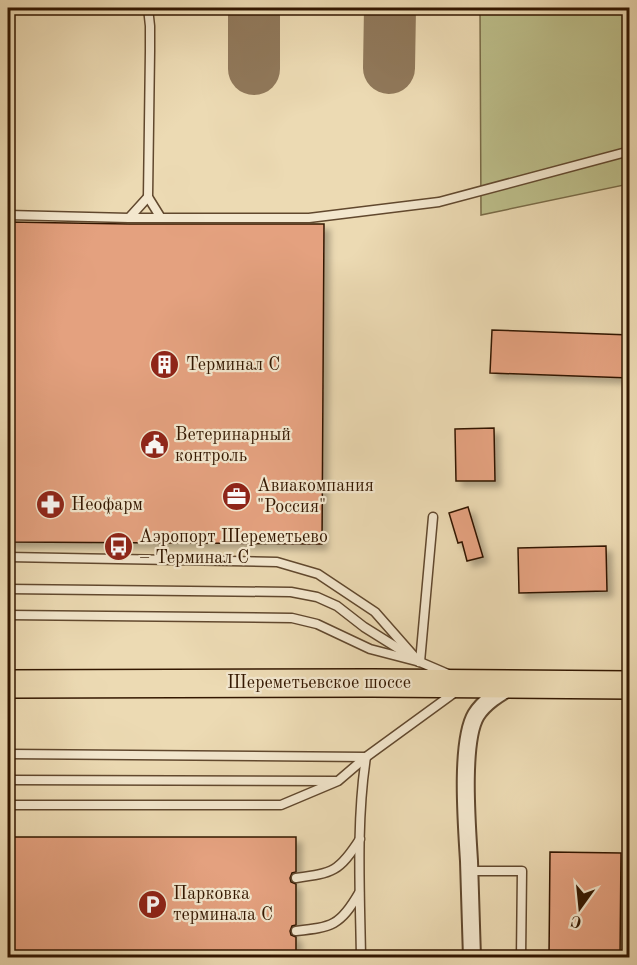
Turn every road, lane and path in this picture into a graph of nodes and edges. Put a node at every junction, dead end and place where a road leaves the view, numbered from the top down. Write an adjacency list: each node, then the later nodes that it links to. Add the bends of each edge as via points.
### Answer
1 (148, 8): 3 (lane)
2 (630, 151): 6 (lane, via 439,202 309,218)
3 (148, 197): 5 (lane); 6 (lane)
4 (8, 214): 5 (lane)
5 (129, 218): 6 (lane)
6 (161, 218)
7 (433, 517): 11 (lane)
8 (8, 557): 11 (lane, via 277,562 318,574 375,612)
9 (8, 589): 11 (lane, via 291,592 337,606)
10 (8, 615): 11 (lane, via 292,618 317,624 370,649)
11 (420, 662): 12 (lane)
12 (468, 683): 13 (main road, Шереметьевское шоссе); 14 (main road, Шереметьевское шоссе); 17 (lane)
13 (8, 684)
14 (515, 684): 15 (main road, Шереметьевское шоссе); 22 (street, via 496,694 472,723 466,784)
15 (630, 685)
16 (8, 754): 17 (lane)
17 (366, 757): 19 (lane); 21 (lane)
18 (8, 780): 19 (lane)
19 (338, 781): 20 (lane, via 281,805)
20 (8, 804)
21 (360, 839): 23 (lane, via 339,867 324,874); 24 (lane)
22 (469, 871): 27 (street); 28 (lane, via 522,870)
23 (296, 878)
24 (360, 892): 25 (lane, via 339,920 324,928); 26 (lane)
25 (296, 931)
26 (361, 957)
27 (472, 957)
28 (521, 957)

